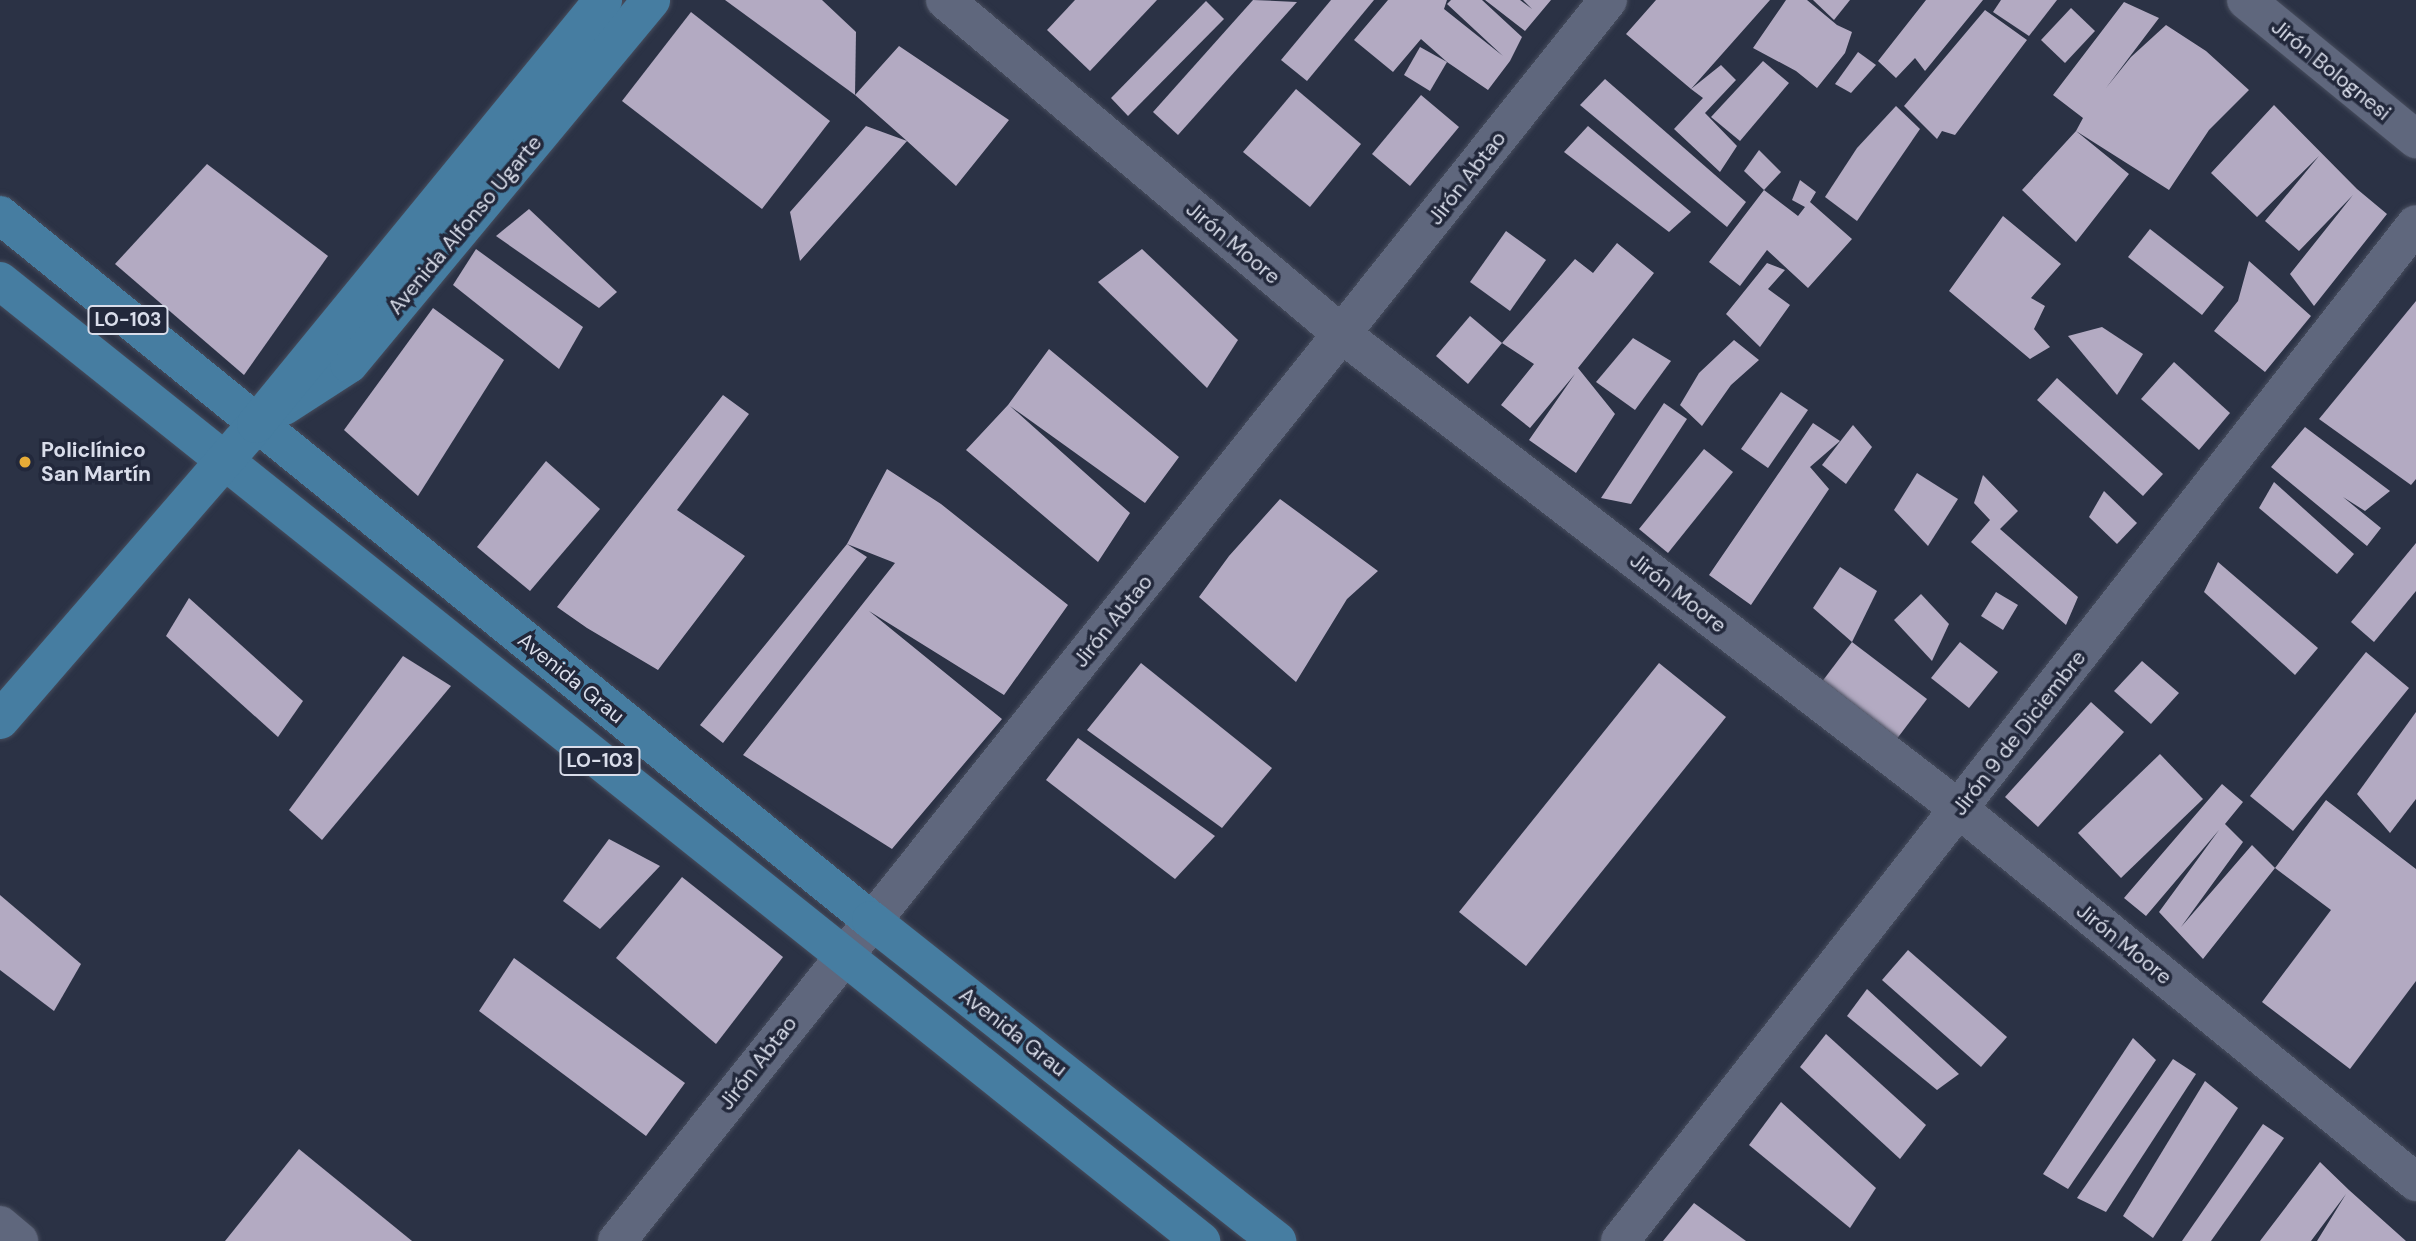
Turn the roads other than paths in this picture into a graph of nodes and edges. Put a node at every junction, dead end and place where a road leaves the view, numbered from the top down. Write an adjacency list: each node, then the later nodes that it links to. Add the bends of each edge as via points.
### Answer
1 (603, 0): 11 (main road, Avenida Alfonso Ugarte)
2 (651, 0): 11 (main road, Avenida Alfonso Ugarte, via 349,364)
3 (945, 0): 10 (street, Jirón Moore)
4 (1608, 0): 10 (street, Jirón Abtao)
5 (2245, 0): 6 (street, Jirón Bolognesi)
6 (2416, 139)
7 (0, 215): 11 (main road, Avenida Grau / LO-103)
8 (2416, 224): 14 (street, Jirón 9 de Diciembre)
9 (0, 281): 12 (main road, LO-103)
10 (1343, 335): 14 (street, Jirón Moore); 15 (street, Jirón Abtao)
11 (256, 424): 12 (main road, Avenida Alfonso Ugarte); 15 (main road, Avenida Grau / LO-103)
12 (224, 460): 13 (main road, Avenida Alfonso Ugarte); 16 (main road, LO-103)
13 (0, 720)
14 (1959, 810): 17 (street, Jirón Moore); 23 (street, Jirón 9 de Diciembre)
15 (871, 920): 16 (street, Jirón Abtao); 22 (main road, Avenida Grau / LO-103)
16 (843, 955): 20 (street, Jirón Abtao); 21 (main road, LO-103)
17 (2416, 1182)
18 (0, 1225): 19 (street)
19 (19, 1241)
20 (617, 1241)
21 (1201, 1241)
22 (1277, 1241)
23 (1620, 1241)

